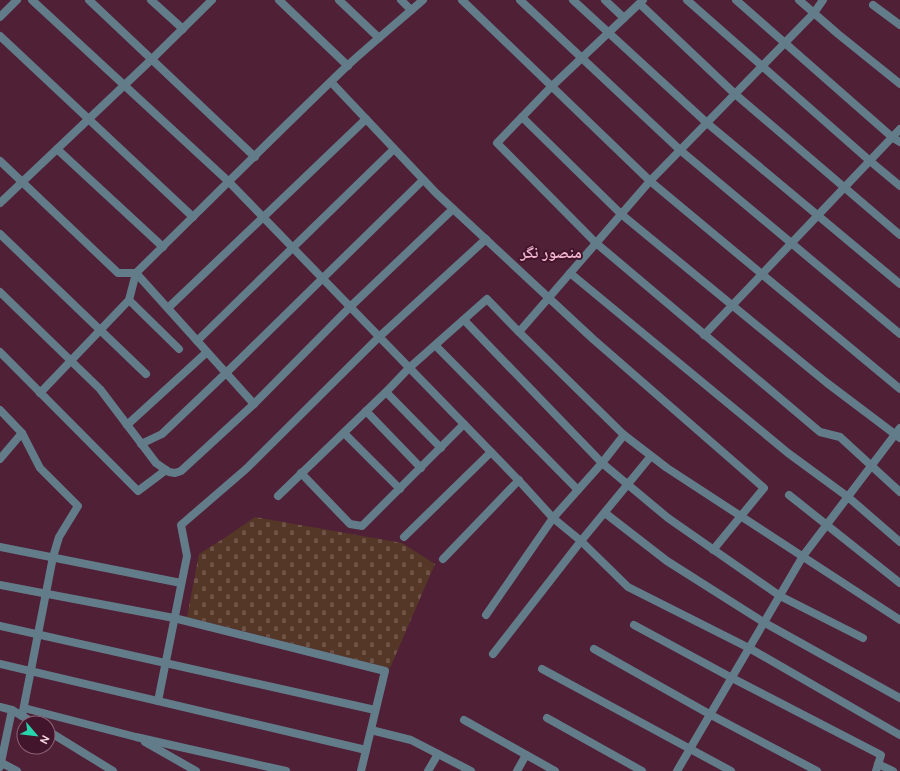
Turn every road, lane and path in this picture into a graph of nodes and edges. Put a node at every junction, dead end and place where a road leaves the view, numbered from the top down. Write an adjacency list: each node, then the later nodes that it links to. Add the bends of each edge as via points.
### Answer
1 (17, 0): 22 (street)
2 (32, 0): 36 (street)
3 (89, 0): 31 (street)
4 (152, 0): 25 (street)
5 (212, 0): 25 (street)
6 (279, 0): 32 (street)
7 (339, 0): 28 (street)
8 (401, 0): 20 (street)
9 (423, 0): 20 (street)
10 (462, 0): 37 (street)
11 (520, 0): 30 (street)
12 (573, 0): 26 (street)
13 (605, 0): 23 (street)
14 (687, 0): 33 (street)
15 (736, 0): 29 (street)
16 (799, 0): 21 (street)
17 (823, 0): 21 (street)
18 (641, 2): 23 (street); 38 (street)
19 (873, 5): 24 (street)
20 (411, 10): 28 (street)
21 (814, 14): 29 (street); 35 (street)
22 (0, 17)
23 (624, 18): 26 (street)
24 (900, 25)
25 (183, 29): 31 (street)
26 (609, 33): 30 (street); 42 (street)
27 (0, 36): 40 (street)
28 (379, 38): 32 (street)
29 (785, 44): 33 (street); 44 (street)
30 (582, 58): 37 (street); 48 (street)
31 (152, 59): 36 (street); 49 (street)
32 (348, 66): 34 (street)
33 (762, 67): 38 (street); 51 (street)
34 (331, 82): 41 (street); 49 (street)
35 (900, 84)
36 (124, 85): 40 (street); 55 (street)
37 (551, 87): 39 (street); 53 (street)
38 (735, 94): 42 (street); 57 (street)
39 (522, 117): 60 (street); 67 (street, via 497,143)
40 (89, 119): 46 (street); 62 (street)
41 (366, 119): 47 (street); 63 (street)
42 (707, 123): 48 (street); 61 (street)
43 (900, 128): 44 (street)
44 (892, 137): 45 (street); 51 (street)
45 (900, 142)
46 (57, 149): 54 (street); 69 (street)
47 (394, 149): 52 (street); 70 (street)
48 (680, 150): 53 (street); 68 (street)
49 (255, 157): 55 (street)
50 (0, 161): 54 (street)
51 (870, 161): 56 (street); 57 (street)
52 (423, 180): 59 (street); 74 (street)
53 (650, 181): 60 (street); 73 (street)
54 (22, 182): 58 (street); 71 (street, via 118,273)
55 (228, 182): 62 (street); 63 (street)
56 (900, 186)
57 (844, 187): 61 (street); 65 (street)
58 (0, 204)
59 (454, 209): 66 (street); 80 (street)
60 (621, 214): 67 (street); 79 (street)
61 (818, 215): 68 (street); 75 (street)
62 (193, 217): 69 (street)
63 (263, 218): 70 (street); 81 (street)
64 (0, 234): 83 (street)
65 (900, 235)
66 (486, 239): 77 (street); 87 (street)
67 (596, 243): 72 (street); 86 (street)
68 (791, 243): 73 (street); 85 (street)
69 (163, 247): 71 (street)
70 (292, 248): 74 (street); 88 (street)
71 (136, 273): 78 (street); 81 (street)
72 (570, 273): 77 (street); 126 (street, via 788,453)
73 (762, 274): 79 (street); 97 (street)
74 (322, 279): 80 (street); 95 (street)
75 (900, 284)
76 (0, 292): 93 (street)
77 (549, 297): 84 (street); 128 (street, via 593,339 764,488)
78 (129, 300): 83 (street); 90 (street)
79 (732, 305): 86 (street); 107 (street, via 827,383)
80 (350, 307): 87 (street); 100 (street)
81 (168, 308): 88 (street)
82 (464, 320): 84 (street, via 487,299); 89 (street); 114 (street)
83 (100, 330): 93 (street); 96 (street)
84 (519, 332): 108 (street)
85 (900, 334)
86 (704, 335): 115 (street, via 820,432 840,437)
87 (379, 337): 94 (street); 139 (street, via 246,469 182,525 187,556)
88 (197, 340): 92 (street)
89 (436, 346): 94 (street); 122 (street)
90 (179, 349)
91 (0, 352): 99 (street)
92 (207, 352): 95 (street); 104 (street)
93 (71, 361): 99 (street); 104 (street, via 100,389)
94 (409, 368): 98 (street); 103 (street)
95 (226, 373): 100 (street); 109 (street, via 162,434)
96 (146, 374)
97 (900, 389)
98 (386, 392): 102 (street); 110 (street)
99 (40, 393): 117 (street, via 138,491)
100 (254, 404): 117 (street, via 181,471 176,473)
101 (0, 410): 105 (street)
102 (366, 411): 106 (street); 116 (street)
103 (464, 424): 110 (street); 111 (street)
104 (127, 425): 109 (street)
105 (22, 433): 113 (street); 137 (street, via 40,468 78,506 59,537)
106 (344, 433): 118 (street); 121 (street)
107 (898, 433): 115 (street)
108 (624, 435): 112 (street); 114 (street)
109 (141, 444): 117 (street, via 156,463)
110 (441, 448): 116 (street)
111 (491, 452): 119 (street); 131 (street)
112 (651, 456): 120 (street); 128 (street)
113 (0, 459)
114 (602, 463): 120 (street); 122 (street)
115 (872, 465): 123 (street); 126 (street)
116 (421, 468): 121 (street)
117 (166, 470)
118 (301, 474): 121 (street, via 350,524 362,526); 125 (street)
119 (518, 480): 129 (street); 138 (street)
120 (628, 485): 127 (street); 135 (street)
121 (400, 488)
122 (578, 490): 129 (street)
123 (900, 492)
124 (790, 495): 130 (street)
125 (278, 496)
126 (848, 497): 130 (street); 133 (street)
127 (605, 513): 132 (street); 147 (street, via 667,561)
128 (740, 515): 135 (street); 136 (street)
129 (553, 518): 132 (street); 144 (street)
130 (827, 525): 136 (street); 140 (street)
131 (404, 537)
132 (581, 541): 152 (street, via 628,587); 154 (street)
133 (900, 542)
134 (0, 547): 137 (street)
135 (713, 550): 143 (street)
136 (803, 556): 143 (street); 146 (street)
137 (53, 557): 139 (street); 142 (street)
138 (443, 559)
139 (181, 583): 145 (street)
140 (900, 583)
141 (0, 585): 142 (street)
142 (46, 594): 145 (street); 150 (street)
143 (780, 596): 147 (street); 151 (street)
144 (486, 615)
145 (174, 618): 155 (street); 164 (street, via 385,671)
146 (900, 620)
147 (765, 622): 152 (street); 160 (street)
148 (634, 625): 159 (street)
149 (0, 626): 150 (street)
150 (38, 635): 155 (street); 158 (street)
151 (863, 638)
152 (750, 648): 159 (street); 171 (street)
153 (594, 649): 166 (street)
154 (493, 654)
155 (165, 663): 161 (street); 164 (street)
156 (0, 664): 158 (street)
157 (542, 669): 174 (street)
158 (31, 670): 161 (street); 165 (street)
159 (732, 678): 166 (street); 179 (street, via 881,755)
160 (900, 698)
161 (158, 701): 175 (street)
162 (0, 707): 163 (street)
163 (12, 710): 165 (street); 178 (street)
164 (375, 710): 170 (street)
165 (23, 712): 167 (street); 173 (street)
166 (711, 714): 174 (street); 192 (street)
167 (26, 715)
168 (547, 718): 189 (street)
169 (464, 720): 177 (street)
170 (371, 730): 175 (street); 176 (street, via 411,740)
171 (900, 735)
172 (56, 737): 181 (street)
173 (136, 737): 182 (street); 183 (street)
174 (690, 749): 190 (street); 191 (street)
175 (366, 750): 184 (street)
176 (438, 754): 185 (street); 186 (street)
177 (526, 755): 187 (street); 188 (street)
178 (0, 763): 180 (street)
179 (877, 768): 193 (street)
180 (16, 771)
181 (113, 771)
182 (196, 771)
183 (286, 771)
184 (361, 771)
185 (428, 771)
186 (471, 771)
187 (517, 771)
188 (555, 771)
189 (642, 771)
190 (677, 771)
191 (731, 771)
192 (816, 771)
193 (893, 771)

